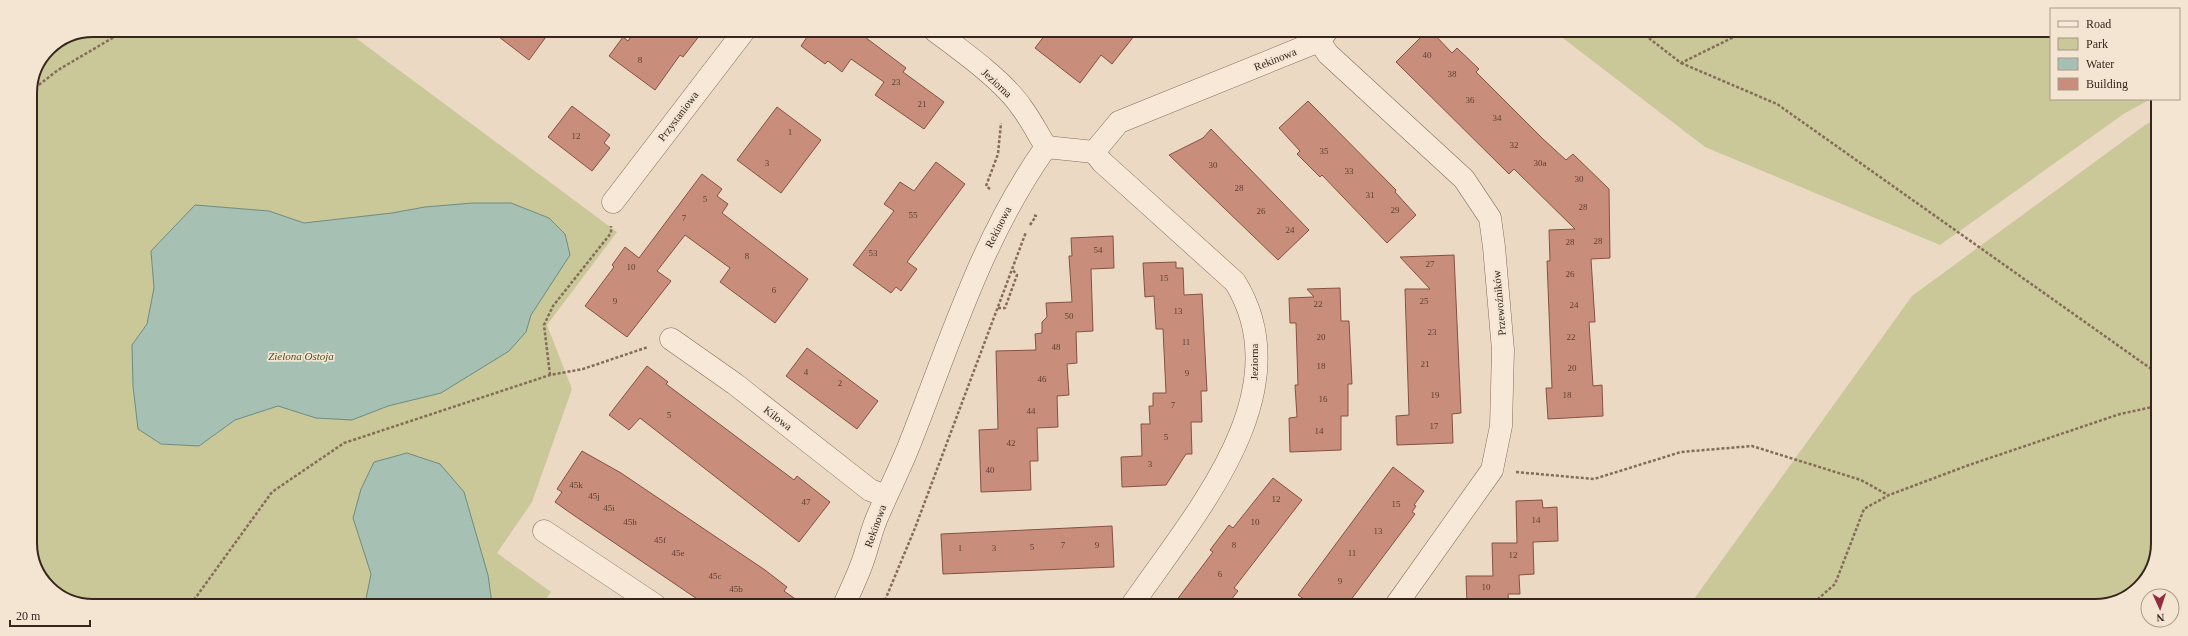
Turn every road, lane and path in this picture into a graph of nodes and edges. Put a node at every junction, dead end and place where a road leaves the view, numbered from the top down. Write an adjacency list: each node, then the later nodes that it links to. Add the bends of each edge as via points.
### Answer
1 (114, 37): 9 (path, via 58,70)
2 (739, 37): 14 (street, Przystaniowa)
3 (943, 37): 10 (street, Jeziorna, via 989,74)
4 (1321, 37): 12 (street, Rekinowa, via 1120,122)
5 (1323, 37): 22 (street, Przewoźników, via 1328,54 1464,179 1490,218 1503,350 1501,426)
6 (1647, 37): 8 (path)
7 (1734, 37): 8 (path)
8 (1681, 63): 19 (path, via 1777,104)
9 (38, 86)
10 (1014, 99): 11 (street, Jeziorna, via 1022,107); 13 (path, via 1000,125 998,154)
11 (1046, 148): 12 (street); 24 (street, Rekinowa, via 1010,203 987,247)
12 (1094, 152): 30 (street, Jeziorna, via 1235,282 1247,302 1256,352 1254,392 1233,453 1220,478)
13 (986, 186)
14 (612, 202): 20 (path, via 611,233 553,306 544,325)
15 (1036, 216): 16 (path, via 1027,229)
16 (1012, 269): 17 (path); 17 (path, via 1016,275 1004,308)
17 (998, 308): 29 (path)
18 (671, 339): 20 (path, via 583,369); 24 (street, Kilowa, via 735,384 870,490)
19 (2151, 369)
20 (550, 375): 26 (path, via 344,443 272,492)
21 (2151, 407): 23 (path, via 2120,414)
22 (1492, 470): 23 (path, via 1594,478 1680,452 1752,446 1861,480); 31 (street, Przewoźników)
23 (1888, 495): 32 (path, via 1864,509 1835,584)
24 (886, 496): 28 (street, Rekinowa, via 869,539 862,566)
25 (544, 531): 27 (street)
26 (195, 599)
27 (647, 599)
28 (847, 599)
29 (885, 599)
30 (1136, 599)
31 (1400, 599)
32 (1818, 599)

